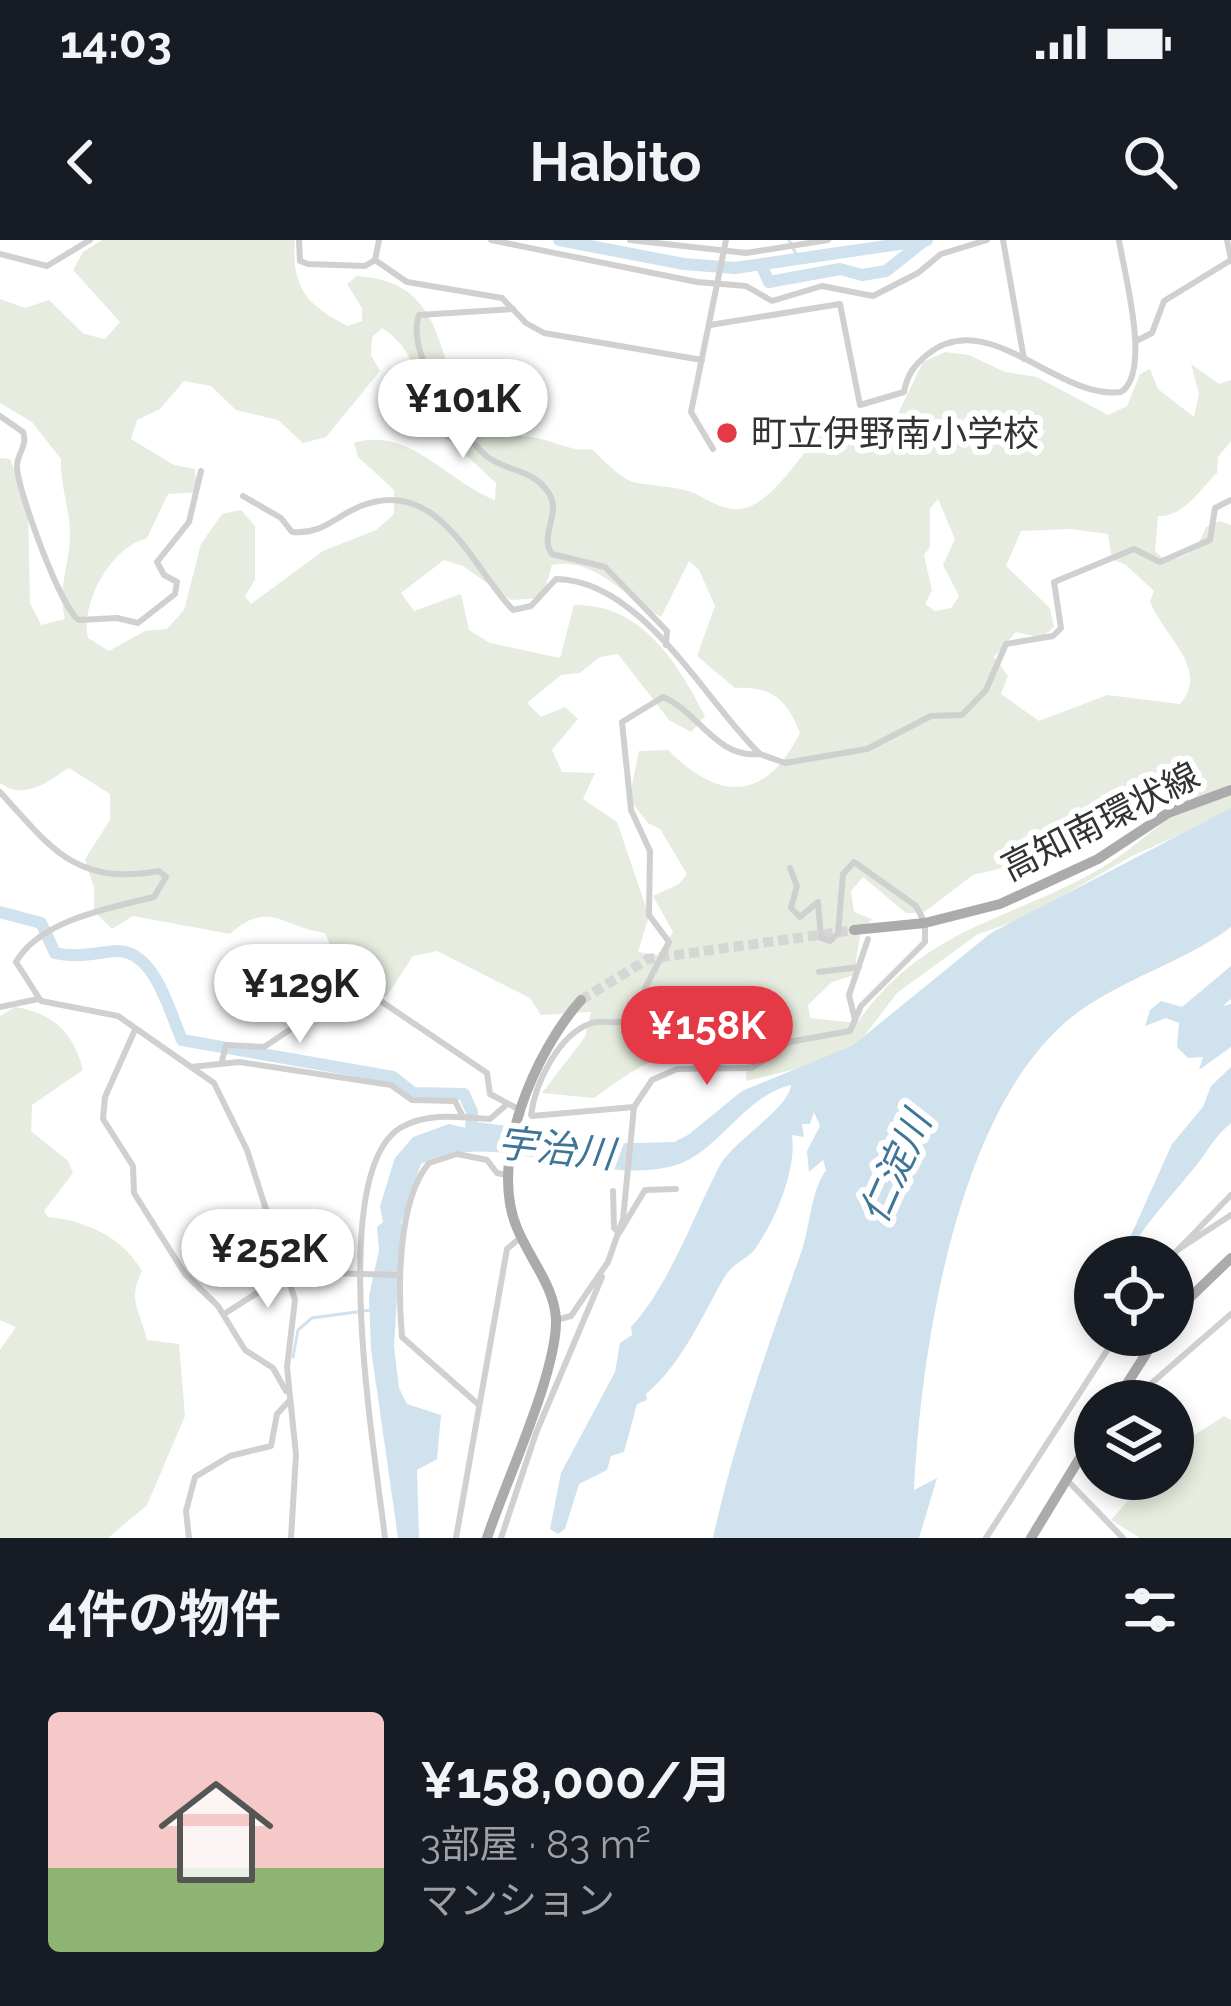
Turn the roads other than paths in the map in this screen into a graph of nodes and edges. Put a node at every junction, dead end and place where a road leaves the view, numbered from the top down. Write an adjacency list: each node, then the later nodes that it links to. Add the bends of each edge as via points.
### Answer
1 (90, 240): 12 (street, via 47,266)
2 (299, 240): 14 (street, via 300,261 308,264)
3 (380, 240): 14 (street)
4 (491, 240): 16 (street)
5 (630, 240): 13 (street)
6 (726, 240): 13 (street)
7 (828, 240): 13 (street)
8 (987, 240): 16 (street, via 941,254 873,296 822,286 772,301 746,286)
9 (1003, 240): 20 (street)
10 (1119, 240): 19 (street)
11 (1227, 240): 15 (street)
12 (0, 254)
13 (723, 254): 16 (street)
14 (375, 260): 17 (street, via 407,282 502,298)
15 (1231, 260): 19 (street, via 1173,293 1152,333)
16 (718, 284): 18 (street)
17 (514, 309): 21 (street, via 544,333); 27 (street, via 418,315 440,396 486,456 526,472 549,493 552,554 604,567 667,631)
18 (710, 325): 20 (street, via 840,304 860,405 904,392 912,369 955,341); 21 (street)
19 (1136, 341): 20 (street, via 1130,387 1112,393 1074,385)
20 (1024, 358)
21 (702, 360): 23 (street, via 691,412)
22 (0, 416): 24 (street, via 26,440 17,468 26,508 63,605 79,620 138,623 175,593 177,582 157,562 190,522)
23 (713, 449)
24 (201, 471)
25 (243, 496): 27 (street, via 305,533 373,502 406,504 460,535 513,610 531,606 556,578 576,579 606,592)
26 (1231, 500): 28 (street, via 1215,508 1210,541 1200,549 1160,562 1134,549 1054,582 1061,628 1006,644 980,699 962,715 931,716 867,749 785,763)
27 (666, 645): 28 (street)
28 (760, 754): 46 (street, via 714,739 663,698 622,722 631,810 650,851 649,915 669,942 629,1019 586,1027 552,1060)
29 (1231, 790): 32 (main road, 高知南環状線, via 1168,813 1066,876)
30 (0, 792): 37 (street, via 57,856 80,868 166,877 154,897 82,916 25,946 16,962)
31 (790, 868): 32 (street, via 790,908 800,917 818,902 818,935 826,941 838,933 851,862 903,895)
32 (925, 923): 33 (main road, 高知南環状線); 40 (street, via 925,942)
33 (854, 930)
34 (868, 939): 35 (street)
35 (859, 967): 36 (street); 40 (street, via 849,995)
36 (819, 972)
37 (38, 999): 39 (street); 41 (street, via 101,1010)
38 (581, 1000): 46 (main road, via 538,1058)
39 (0, 1007)
40 (855, 1021): 45 (street, via 837,1036 789,1042 752,1068 659,1074)
41 (135, 1030): 43 (street); 63 (street, via 103,1119 133,1166 138,1202 185,1274)
42 (223, 1061): 43 (street); 44 (street, via 226,1046 264,1047 357,985 487,1073 487,1089); 47 (street, via 392,1085 412,1100 455,1101)
43 (191, 1067): 59 (street, via 214,1083 238,1130)
44 (505, 1106): 46 (street); 47 (street, via 490,1119)
45 (634, 1107): 46 (street); 53 (street)
46 (523, 1116): 48 (main road)
47 (463, 1117): 58 (street, via 418,1120 384,1143 372,1169)
48 (512, 1170): 55 (main road); 60 (street, via 497,1173 487,1160 457,1154 429,1163 415,1186)
49 (676, 1189): 53 (street, via 645,1190)
50 (614, 1191): 53 (street)
51 (1231, 1195): 54 (street)
52 (1231, 1216): 56 (street)
53 (619, 1233): 61 (street)
54 (1190, 1236)
55 (521, 1237): 65 (main road); 69 (street, via 507,1249)
56 (1194, 1240)
57 (1231, 1258): 62 (main road)
58 (358, 1270): 59 (street); 60 (street); 74 (street)
59 (290, 1272): 63 (street); 68 (street)
60 (399, 1274): 69 (street, via 402,1337)
61 (604, 1274): 65 (street, via 568,1319); 77 (street)
62 (1194, 1294)
63 (224, 1314): 68 (street, via 238,1343 272,1368)
64 (1231, 1314): 67 (street)
65 (556, 1321): 76 (main road)
66 (1104, 1356): 78 (street)
67 (1155, 1380)
68 (290, 1400): 72 (street, via 277,1414 271,1446 196,1475); 73 (street)
69 (479, 1405): 75 (street)
70 (1074, 1465): 71 (main road)
71 (1065, 1479): 79 (main road); 80 (street)
72 (189, 1538)
73 (291, 1538)
74 (385, 1538)
75 (456, 1538)
76 (487, 1538)
77 (501, 1538)
78 (986, 1538)
79 (1031, 1538)
80 (1123, 1538)

